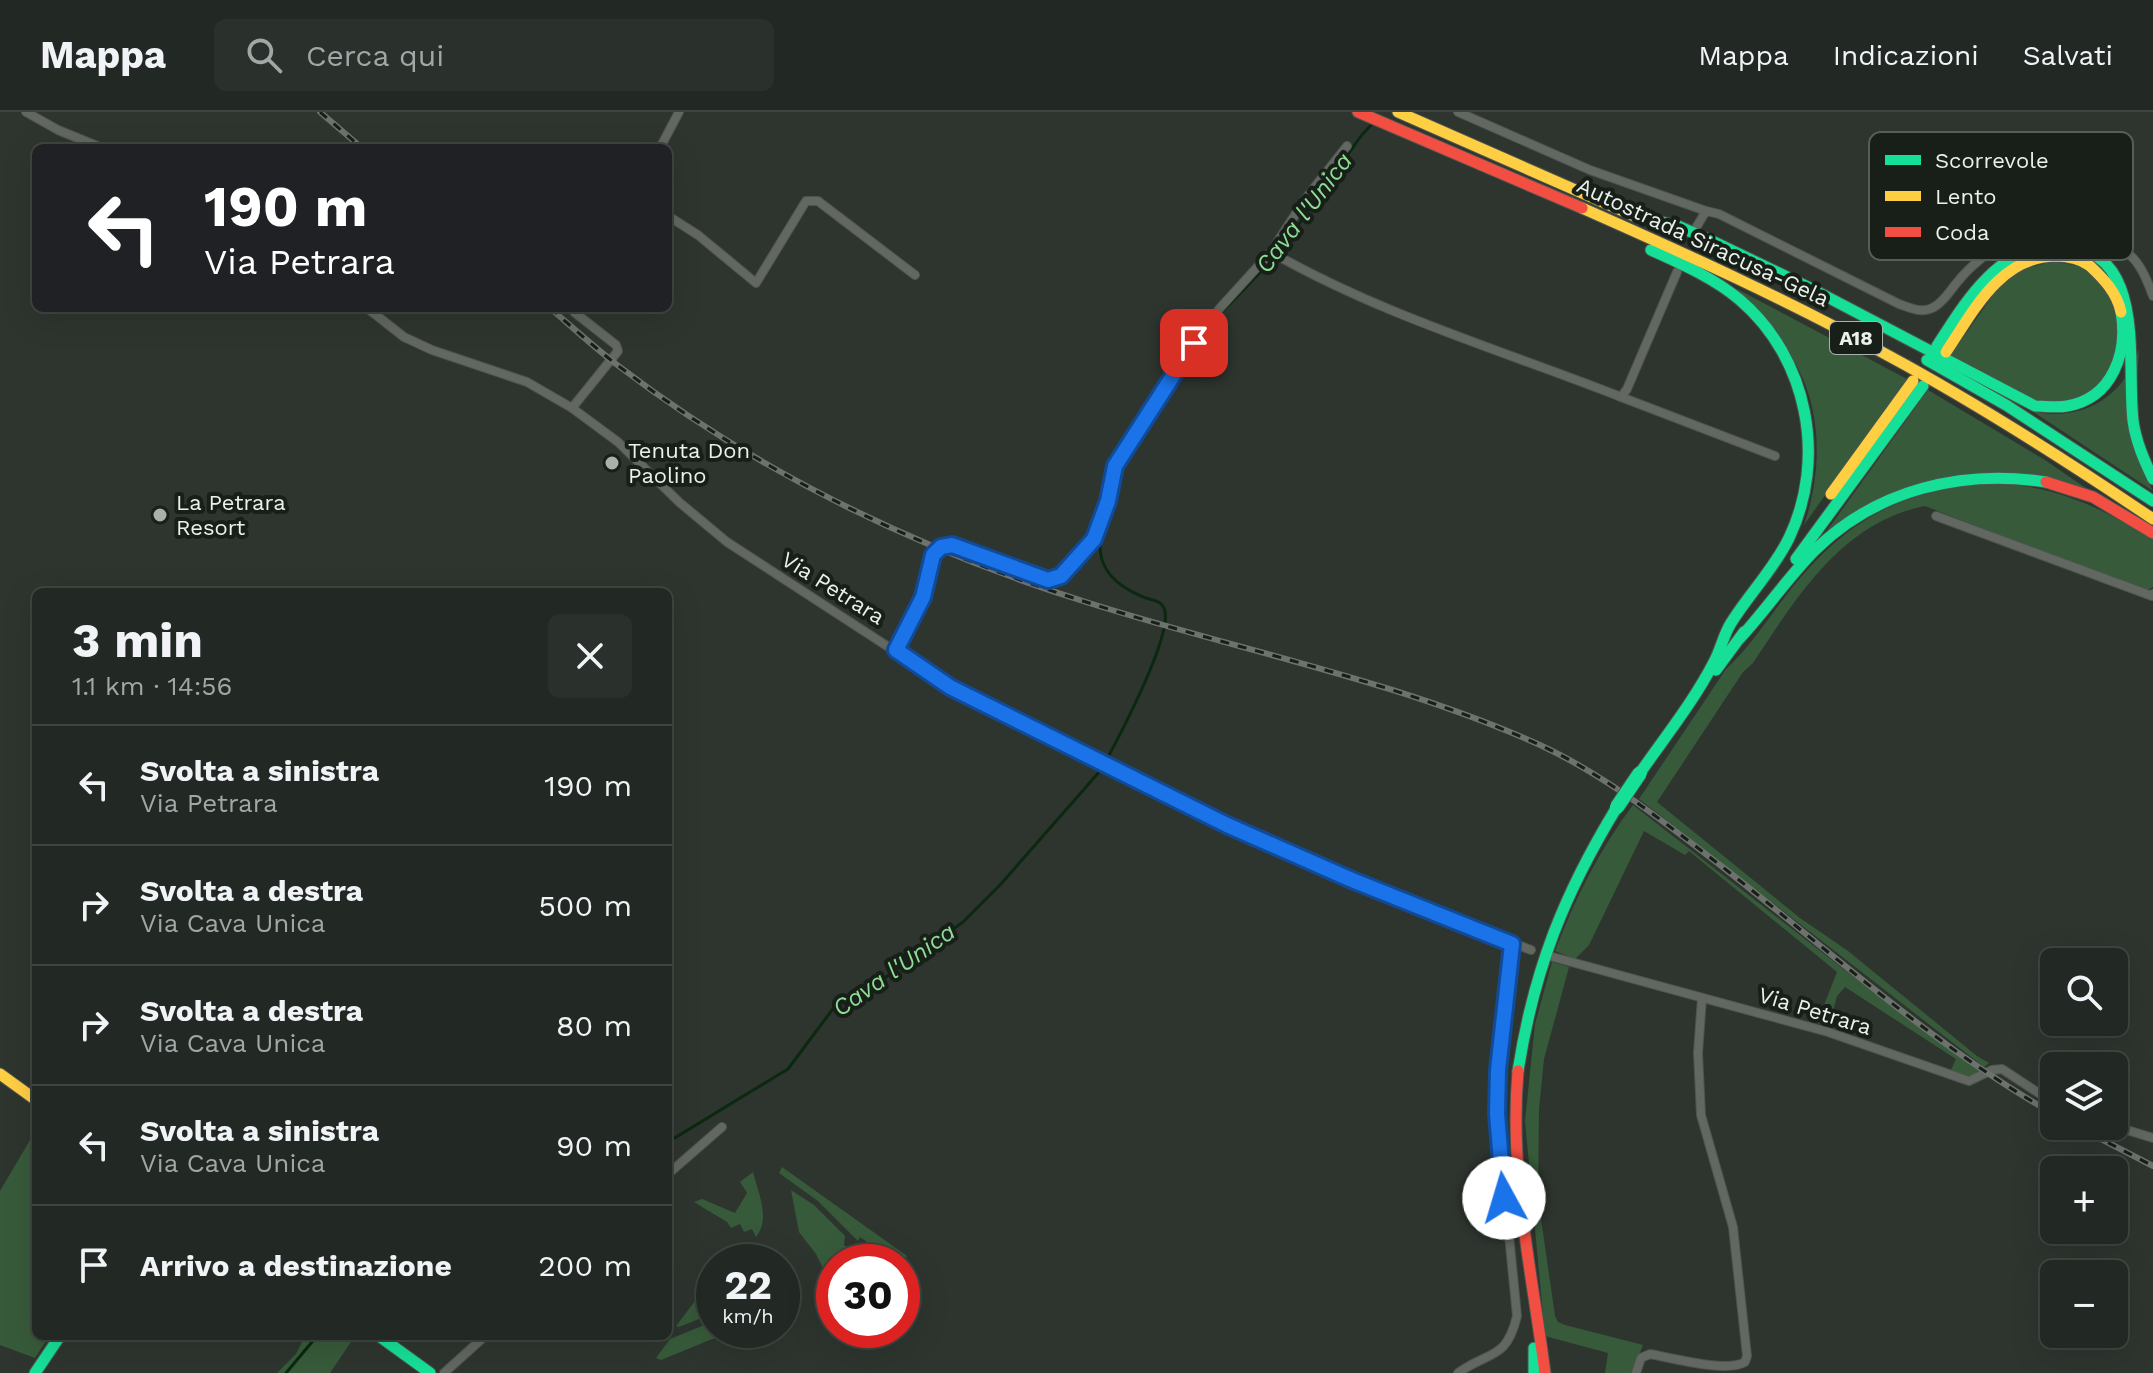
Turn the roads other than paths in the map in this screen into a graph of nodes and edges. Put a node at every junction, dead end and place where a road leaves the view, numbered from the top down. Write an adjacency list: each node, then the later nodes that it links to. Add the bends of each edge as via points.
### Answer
1 (26, 112): 6 (street)
2 (679, 112): 7 (street)
3 (1399, 112): 11 (main road, Autostrada Siracusa-Gela / A18)
4 (1458, 112): 10 (street, via 1590,170)
5 (1362, 114): 9 (main road, Autostrada Siracusa-Gela / A18)
6 (92, 144)
7 (662, 144)
8 (1347, 146): 14 (street)
9 (1540, 191): 32 (main road, Autostrada Siracusa-Gela / A18, via 1716,268 1909,366); 37 (main road, via 1731,293 1765,324 1794,375 1809,443 1804,495 1789,538 1722,639)
10 (1706, 211): 13 (street); 15 (street, via 1917,311 1942,302)
11 (1633, 215): 18 (main road, via 1712,241 2035,406 2051,409 2077,406 2105,391 2127,362 2133,337 2126,301 2107,277); 30 (main road, Autostrada Siracusa-Gela / A18, via 1811,296 2006,405)
12 (672, 219): 22 (street, via 756,283 811,199)
13 (1697, 226)
14 (1271, 252): 26 (street, via 1455,337); 36 (street, via 1181,361 1115,466 1094,539 1067,570 1048,580 952,545 941,547 933,555 923,597)
15 (1981, 260)
16 (2010, 260): 17 (main road, via 1984,280 1942,349 2007,272)
17 (2036, 260)
18 (2080, 260)
19 (2102, 260): 29 (main road, via 2125,280 2139,307 2144,351 2136,429)
20 (2133, 260): 23 (street)
21 (1677, 272): 26 (street)
22 (915, 275)
23 (2153, 296)
24 (372, 312): 27 (street, Via Petrara, via 404,337 535,386)
25 (574, 312): 27 (street, via 618,351)
26 (1621, 397): 28 (street)
27 (572, 408): 36 (street, Via Petrara, via 618,442 727,542)
28 (1775, 456)
29 (2153, 479)
30 (2153, 501)
31 (1936, 516): 34 (street)
32 (2153, 519)
33 (2153, 533): 35 (main road, via 2106,504 2056,484 2004,477 1940,483 1888,499 1842,526 1799,566)
34 (2153, 595)
35 (1740, 638): 37 (main road, via 1918,383); 38 (main road)
36 (896, 650): 39 (street, Via Petrara, via 950,687 1227,825)
37 (1716, 658): 38 (main road)
38 (1690, 700): 50 (main road, bridge, via 1580,868 1533,982 1517,1067 1514,1132)
39 (1512, 944): 40 (street, Via Petrara); 57 (street, via 1497,1114 1517,1316 1506,1346)
40 (1531, 950)
41 (1553, 957): 42 (street, Via Petrara)
42 (1702, 998): 44 (street, Via Petrara, via 1828,1032 1969,1081 2002,1069); 60 (street, via 1701,1115 1733,1227 1747,1356 1740,1365 1717,1365 1650,1354 1641,1358)
43 (0, 1074): 45 (main road)
44 (2040, 1094)
45 (32, 1097)
46 (722, 1127): 49 (street)
47 (2128, 1130): 48 (street)
48 (2153, 1138)
49 (672, 1171)
50 (1532, 1299): 58 (main road); 59 (main road)
51 (57, 1340): 54 (main road)
52 (385, 1340): 55 (main road)
53 (481, 1340): 56 (street)
54 (35, 1373)
55 (430, 1373)
56 (444, 1373)
57 (1458, 1373)
58 (1536, 1373)
59 (1545, 1373)
60 (1636, 1373)

